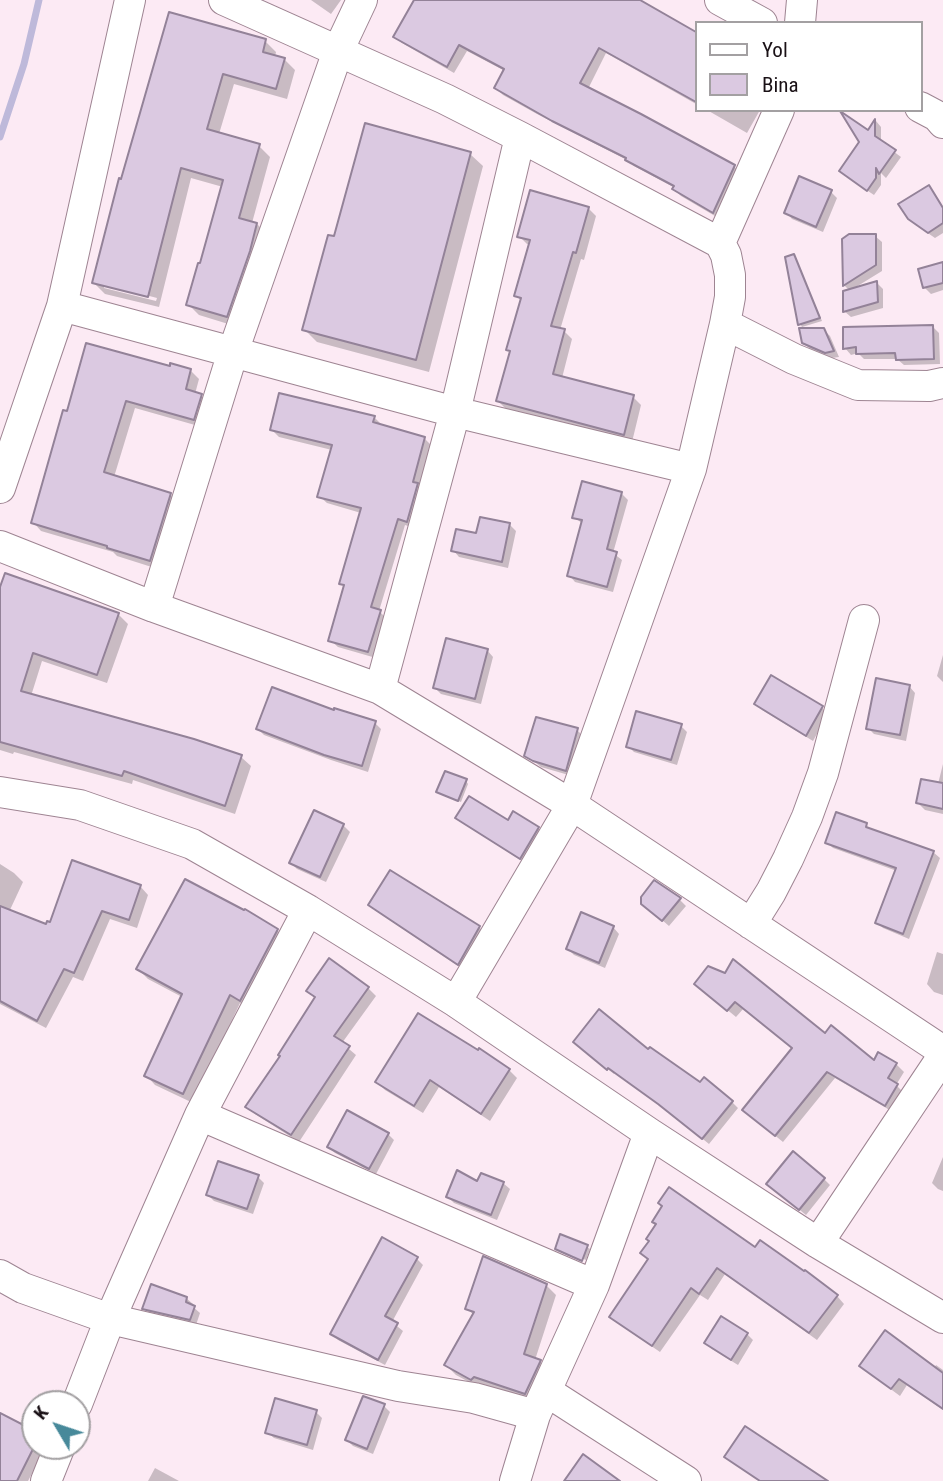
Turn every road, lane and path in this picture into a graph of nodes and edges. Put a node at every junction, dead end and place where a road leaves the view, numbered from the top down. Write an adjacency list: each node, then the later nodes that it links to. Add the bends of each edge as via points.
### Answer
1 (130, 0): 14 (street)
2 (224, 0): 8 (street)
3 (362, 0): 8 (street)
4 (720, 0): 6 (street)
5 (802, 0): 7 (street)
6 (758, 21)
7 (800, 21)
8 (338, 51): 12 (street); 16 (street)
9 (922, 108): 11 (street)
10 (778, 112): 13 (street)
11 (943, 123)
12 (520, 137): 13 (street); 18 (street)
13 (720, 243): 15 (street, via 730,275)
14 (62, 306): 16 (street); 20 (street)
15 (725, 324): 17 (street, via 859,385); 19 (street)
16 (233, 352): 18 (street); 22 (street)
17 (943, 383)
18 (455, 412): 19 (street); 24 (street)
19 (691, 469): 26 (street)
20 (0, 488)
21 (0, 546): 22 (street)
22 (154, 607): 24 (street)
23 (864, 620): 28 (street, via 807,817)
24 (380, 689): 26 (street)
25 (0, 792): 27 (street, via 80,805 192,844)
26 (572, 804): 28 (street); 29 (street)
27 (308, 909): 29 (street); 32 (street)
28 (751, 924): 30 (street)
29 (456, 1002): 33 (street)
30 (943, 1051)
31 (943, 1056): 34 (street)
32 (200, 1115): 36 (street); 38 (street)
33 (649, 1133): 34 (street); 36 (street)
34 (818, 1243): 37 (street)
35 (0, 1275): 38 (street, via 23,1288)
36 (594, 1285): 40 (street)
37 (943, 1318)
38 (110, 1319): 39 (street); 40 (street, via 398,1385)
39 (82, 1390)
40 (540, 1403): 43 (street); 44 (street)
41 (54, 1460): 42 (street)
42 (46, 1481)
43 (515, 1481)
44 (686, 1481)

